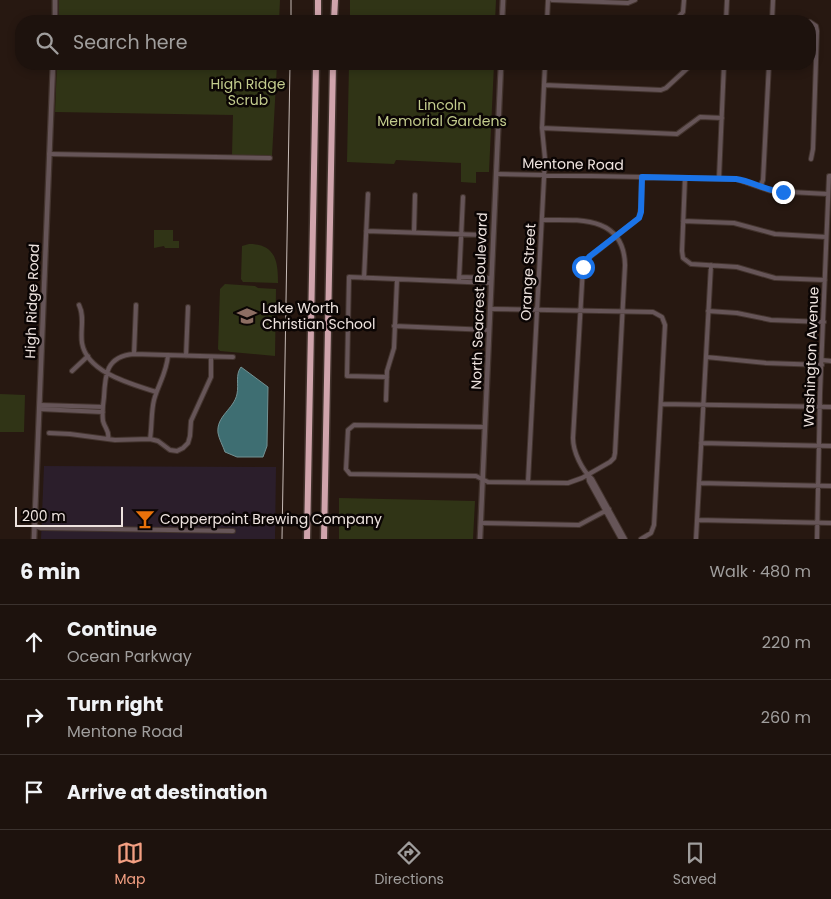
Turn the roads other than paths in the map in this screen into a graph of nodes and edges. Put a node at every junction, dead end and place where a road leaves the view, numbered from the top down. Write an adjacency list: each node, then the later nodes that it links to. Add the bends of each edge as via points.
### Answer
1 (55, 0): 11 (street)
2 (318, 0): 12 (highway)
3 (335, 0): 13 (highway)
4 (503, 0): 14 (street)
5 (548, 0): 15 (street)
6 (552, 0): 7 (street, via 628,3)
7 (635, 0)
8 (684, 0): 16 (street)
9 (727, 0): 17 (street)
10 (772, 0): 18 (street)
11 (54, 15)
12 (318, 15)
13 (334, 15)
14 (502, 15)
15 (547, 15)
16 (680, 15)
17 (726, 15)
18 (772, 15)
19 (816, 26): 20 (street)
20 (816, 60)
21 (53, 70): 33 (street, High Ridge Road)
22 (316, 70): 119 (highway)
23 (333, 70): 120 (highway)
24 (501, 70): 36 (street, North Seacrest Boulevard)
25 (545, 70): 30 (street, Orange Street)
26 (686, 70): 30 (street, via 661,90)
27 (724, 70): 31 (street)
28 (769, 70): 42 (street)
29 (816, 70): 35 (street)
30 (544, 85): 32 (street, Orange Street)
31 (722, 118): 32 (street, via 700,117 677,134); 41 (street)
32 (542, 128): 37 (street, Orange Street)
33 (49, 154): 34 (street); 95 (street, High Ridge Road)
34 (270, 158)
35 (810, 159)
36 (496, 174): 37 (street, Mentone Road); 63 (street, North Seacrest Boulevard)
37 (544, 175): 39 (street, Mentone Road); 47 (street, Orange Street)
38 (830, 176): 44 (street, Washington Avenue)
39 (642, 177): 40 (street, Mentone Road); 54 (street, via 640,214)
40 (685, 178): 41 (street, Mentone Road); 48 (street)
41 (719, 178): 42 (street, Mentone Road, via 742,180)
42 (760, 187): 44 (street, Mentone Road)
43 (368, 194): 50 (street)
44 (828, 194): 49 (street, Washington Avenue)
45 (415, 195): 51 (street)
46 (462, 198): 52 (street)
47 (542, 220): 54 (street, via 591,221); 68 (street, Orange Street)
48 (683, 221): 55 (street, via 734,223 775,234); 56 (street, via 682,256 687,262)
49 (829, 222): 55 (street, Washington Avenue)
50 (366, 231): 51 (street); 59 (street)
51 (414, 232): 52 (street)
52 (461, 234): 53 (street); 60 (street)
53 (484, 235)
54 (616, 236): 69 (street, via 584,264); 71 (street, via 625,260)
55 (826, 237): 57 (street, Washington Avenue)
56 (711, 265): 62 (street, via 737,267 776,278); 70 (street)
57 (825, 268): 58 (street); 62 (street, Washington Avenue)
58 (831, 268)
59 (364, 278): 61 (street); 89 (street, via 349,277 347,376)
60 (459, 279): 61 (street); 63 (street)
61 (397, 280): 75 (street)
62 (825, 280): 72 (street, Washington Avenue)
63 (491, 281): 67 (street, North Seacrest Boulevard)
64 (79, 305): 79 (street, via 83,312 82,345)
65 (136, 305): 77 (street)
66 (188, 307): 80 (street)
67 (490, 309): 68 (street); 76 (street, North Seacrest Boulevard)
68 (537, 310): 69 (street); 107 (street, Orange Street)
69 (580, 311): 71 (street); 105 (street, via 573,446)
70 (708, 311): 74 (street, via 771,320); 82 (street)
71 (623, 312): 92 (street, via 653,312 664,319); 105 (street, via 615,456)
72 (824, 314): 73 (street); 74 (street, Washington Avenue)
73 (831, 314)
74 (824, 322): 84 (street, Washington Avenue)
75 (394, 326): 76 (street); 89 (street, via 394,348)
76 (489, 330): 98 (street, North Seacrest Boulevard)
77 (134, 354): 78 (street); 88 (street, via 116,359)
78 (168, 355): 80 (street); 90 (street)
79 (88, 356): 87 (street); 88 (street)
80 (186, 356): 81 (street)
81 (211, 357): 83 (street); 101 (street, via 211,377 190,421 188,443 177,451)
82 (706, 357): 86 (street); 93 (street)
83 (233, 358)
84 (822, 360): 85 (street); 86 (street, Washington Avenue)
85 (831, 361)
86 (822, 365): 94 (street, Washington Avenue)
87 (72, 371)
88 (106, 372): 90 (street, via 123,382); 97 (street)
89 (386, 377): 91 (street)
90 (156, 392): 101 (street)
91 (386, 400)
92 (660, 404): 93 (street); 124 (street, via 654,525 651,533)
93 (703, 404): 94 (street); 102 (street)
94 (820, 406): 96 (street); 103 (street, Washington Avenue)
95 (39, 407): 97 (street); 116 (street, High Ridge Road)
96 (831, 407)
97 (103, 410): 100 (street)
98 (485, 427): 106 (street, North Seacrest Boulevard); 106 (street, via 354,425 348,430 346,469 350,474 476,476)
99 (49, 434): 100 (street)
100 (108, 440): 101 (street)
101 (150, 440)
102 (701, 444): 103 (street); 108 (street)
103 (820, 446): 104 (street); 109 (street, Washington Avenue)
104 (831, 446)
105 (588, 475): 107 (street, via 568,483); 111 (street)
106 (483, 479): 107 (street, via 488,482); 114 (street, North Seacrest Boulevard)
107 (528, 482)
108 (699, 483): 109 (street); 112 (street)
109 (819, 485): 110 (street); 113 (street, Washington Avenue)
110 (831, 486)
111 (607, 510): 114 (street, via 580,525); 122 (street); 123 (street)
112 (697, 520): 113 (street); 125 (street)
113 (818, 522): 115 (street); 126 (street, Washington Avenue)
114 (481, 523): 121 (street, North Seacrest Boulevard)
115 (831, 523)
116 (34, 526): 117 (street); 118 (street, High Ridge Road)
117 (233, 532)
118 (34, 539)
119 (307, 539)
120 (324, 539)
121 (480, 539)
122 (621, 539)
123 (626, 539)
124 (641, 539)
125 (696, 539)
126 (817, 539)

